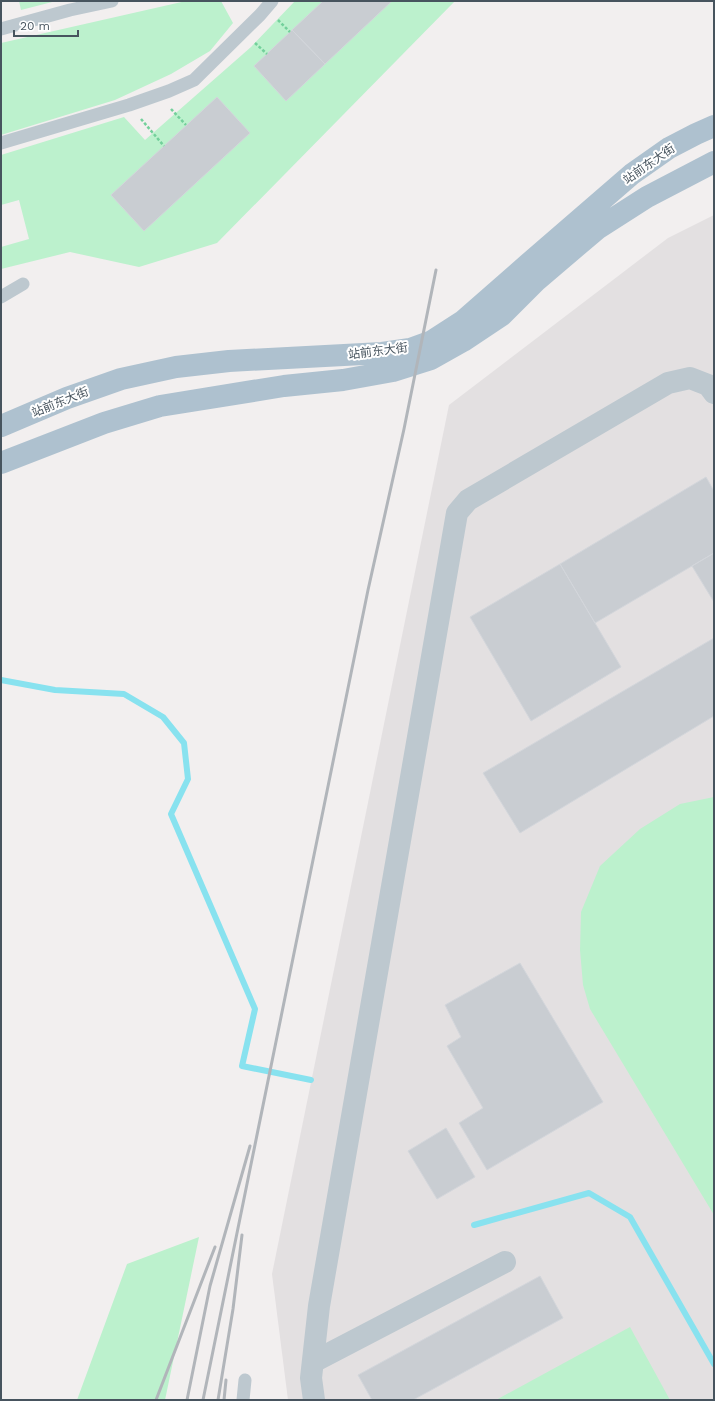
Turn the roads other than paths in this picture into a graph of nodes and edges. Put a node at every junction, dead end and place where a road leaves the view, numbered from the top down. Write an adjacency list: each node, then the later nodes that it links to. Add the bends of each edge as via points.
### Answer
1 (112, 1): 3 (lane)
2 (272, 1): 5 (lane, via 194,80 129,106)
3 (1, 29)
4 (714, 126): 10 (main road, 站前东大街, via 669,148 632,174 463,321 432,341 382,353 229,360 176,367 121,379 67,398)
5 (1, 142)
6 (714, 162): 11 (main road, 站前东大街, via 647,197 597,229 502,315 431,359 393,371 343,380 284,386 160,406 104,422)
7 (23, 284): 8 (lane)
8 (1, 297)
9 (714, 393): 13 (street, via 708,385 690,378 668,383 468,500 457,513 319,1306)
10 (1, 426)
11 (1, 463)
12 (505, 1262): 13 (street)
13 (313, 1362): 16 (street, via 311,1378)
14 (245, 1380): 15 (lane)
15 (243, 1400)
16 (314, 1400)

